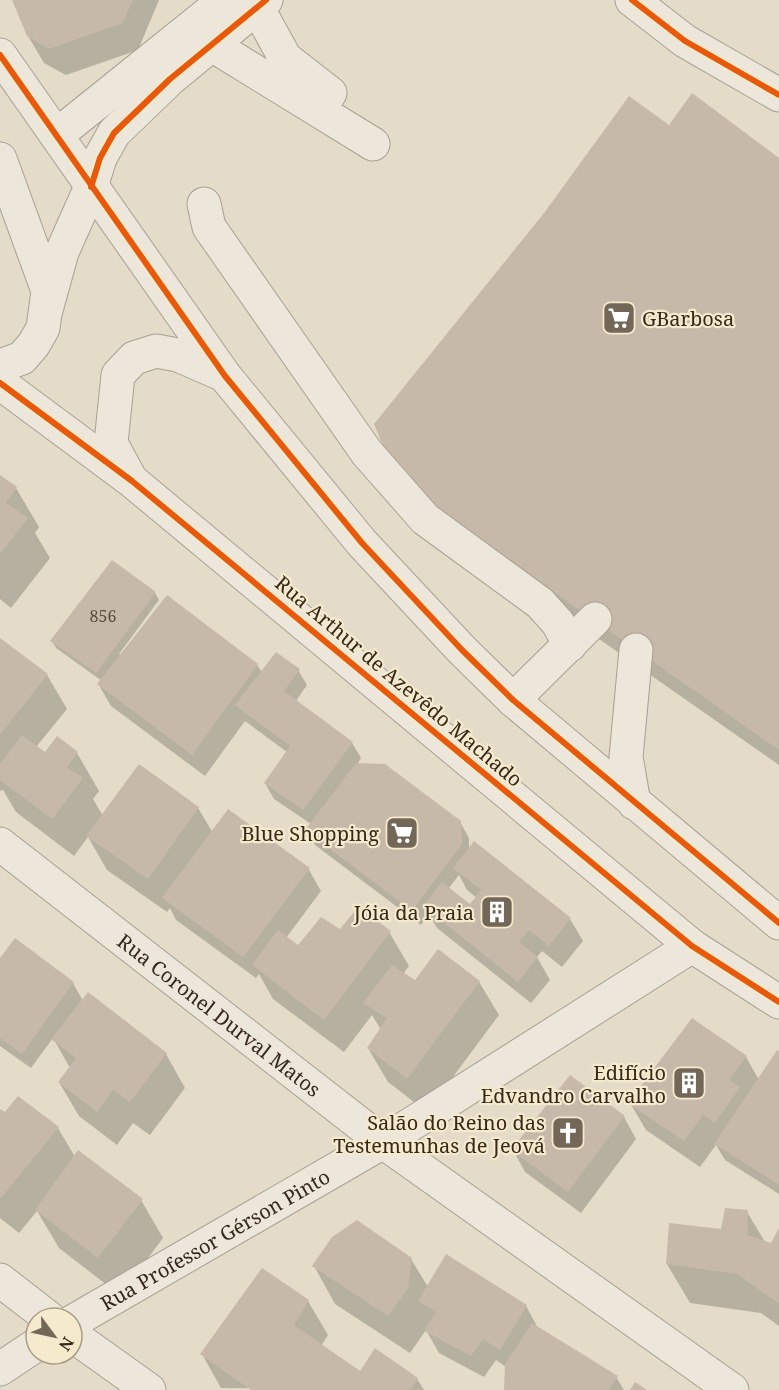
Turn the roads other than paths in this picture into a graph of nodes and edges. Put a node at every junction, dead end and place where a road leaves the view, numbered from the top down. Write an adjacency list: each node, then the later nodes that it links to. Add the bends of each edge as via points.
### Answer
1 (225, 0): 7 (street)
2 (632, 0): 6 (street, via 686,41)
3 (261, 4): 4 (street); 4 (street, via 285,58 378,137)
4 (212, 45): 9 (street, via 114,133 100,158)
5 (0, 55): 7 (street)
6 (779, 95)
7 (57, 135): 9 (street)
8 (0, 159): 11 (street, via 48,291)
9 (91, 188): 11 (street, via 62,252); 13 (street)
10 (204, 204): 17 (street, via 209,227 366,453 425,519 540,603 558,623)
11 (46, 310): 12 (street, via 43,328 22,358)
12 (0, 366)
13 (225, 376): 15 (street, via 178,355 156,351 134,358 118,375 111,443); 19 (street, via 362,543)
14 (0, 383): 15 (street, Rua Arthur de Azevêdo Machado)
15 (132, 482): 23 (street, Rua Arthur de Azevêdo Machado)
16 (595, 619): 17 (street)
17 (570, 645): 19 (street)
18 (636, 650): 20 (street, via 626,757)
19 (513, 700): 20 (street)
20 (634, 803): 22 (street)
21 (0, 844): 25 (street, Rua Coronel Durval Matos)
22 (779, 923)
23 (692, 946): 24 (street, Rua Arthur de Azevêdo Machado); 25 (street, Rua Professor Gérson Pinto)
24 (779, 1002)
25 (383, 1142): 28 (street, Rua Professor Gérson Pinto); 33 (street, Rua Coronel Durval Matos)
26 (0, 1280): 27 (street)
27 (34, 1306)
28 (84, 1315)
29 (84, 1344): 32 (street)
30 (24, 1353): 31 (street)
31 (0, 1369)
32 (149, 1390)
33 (732, 1390)

